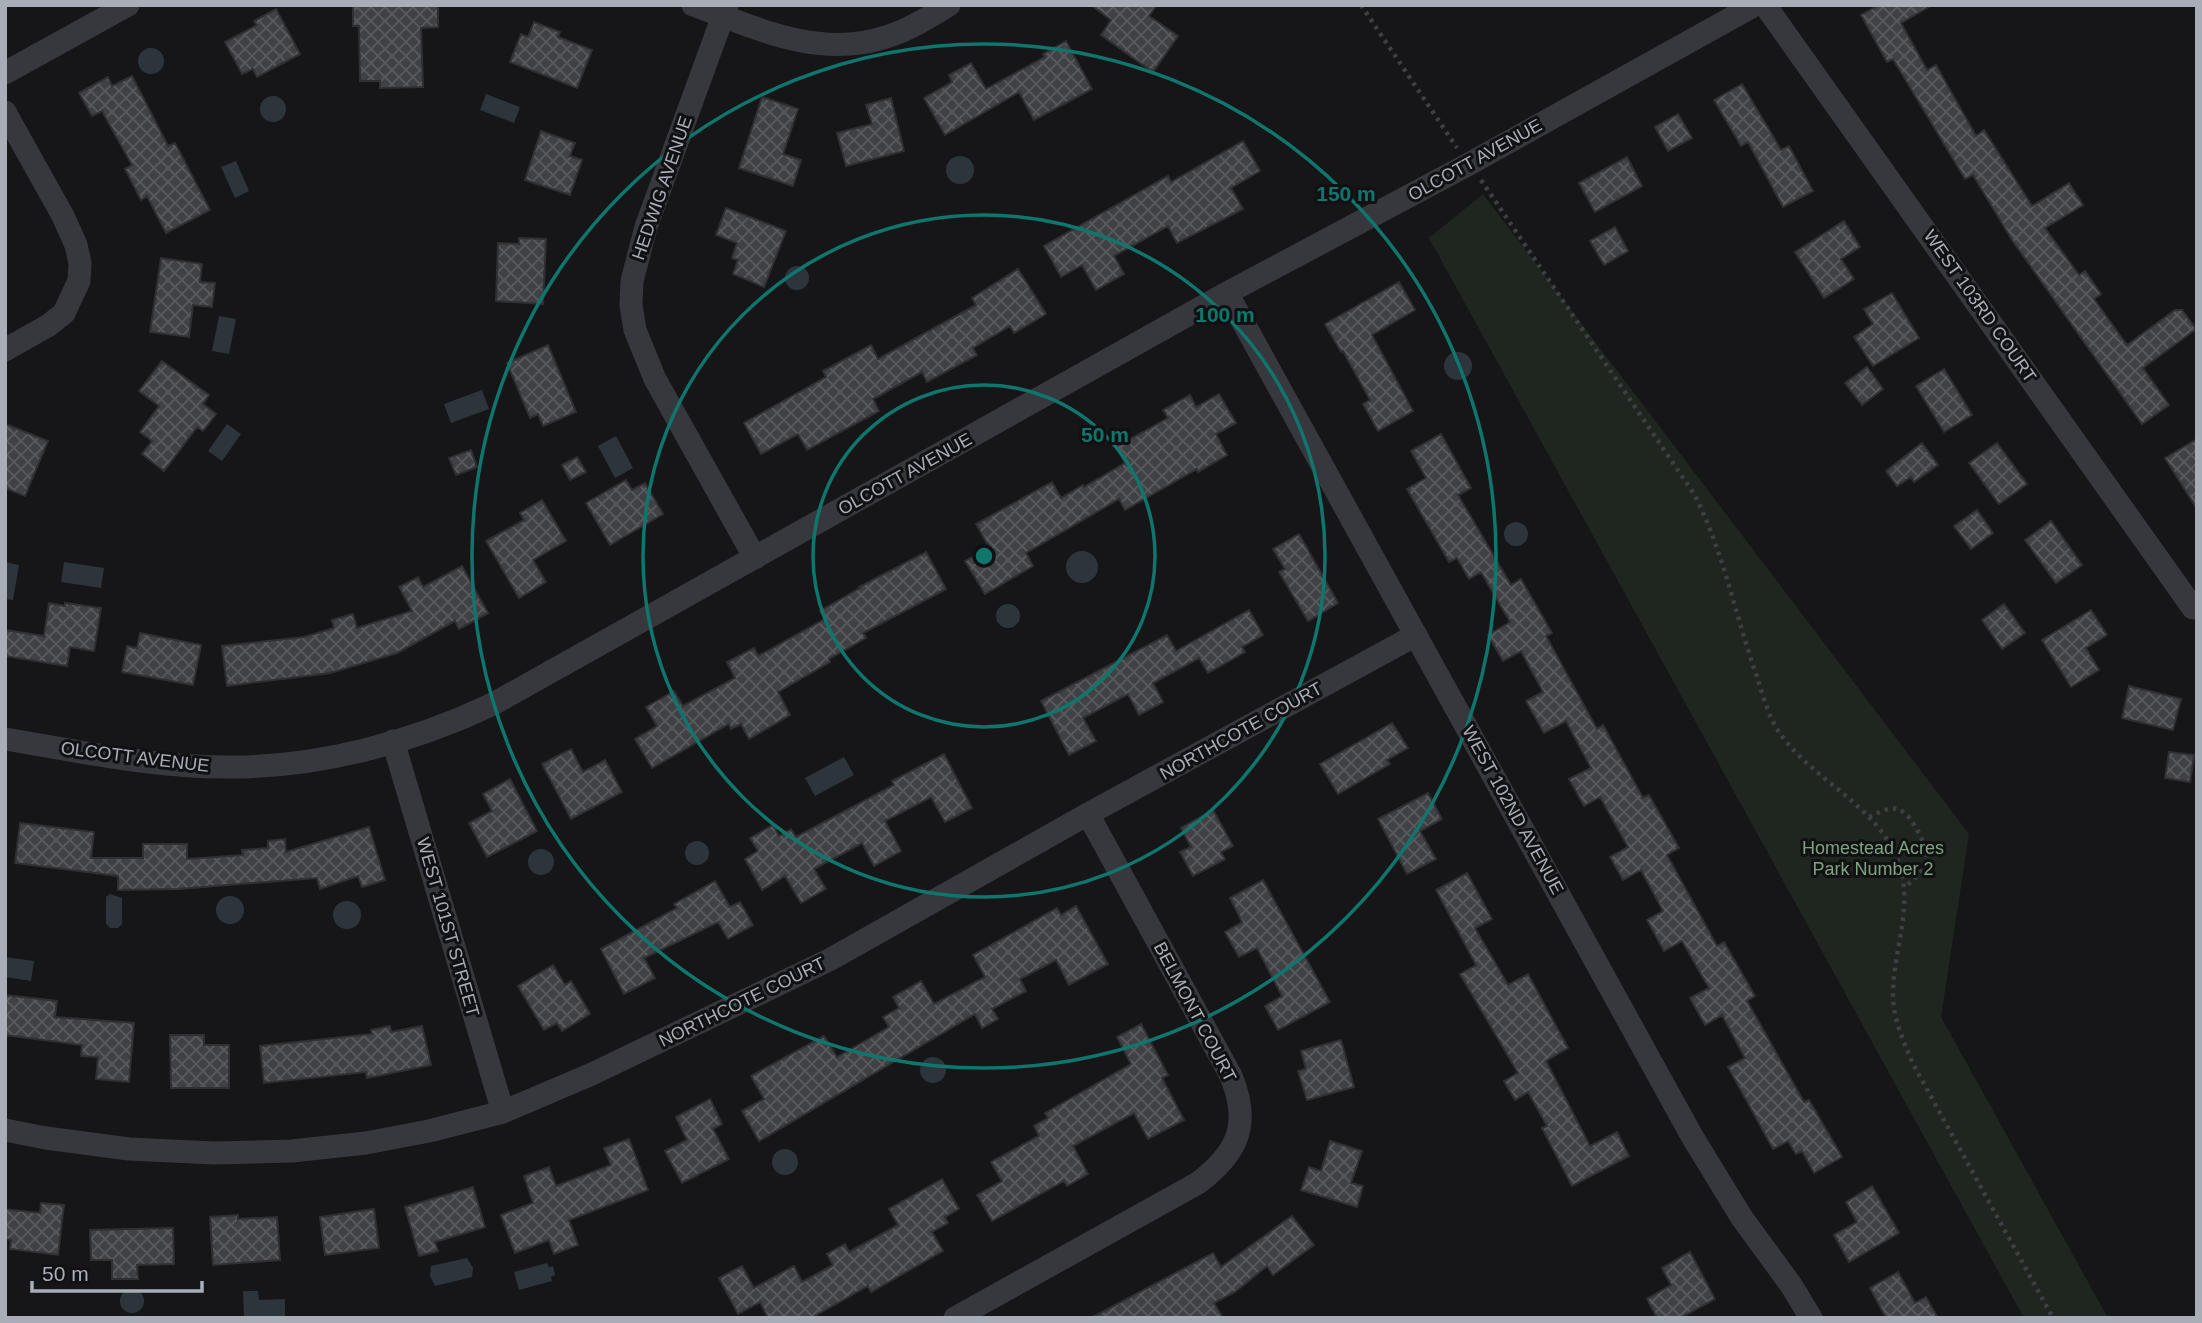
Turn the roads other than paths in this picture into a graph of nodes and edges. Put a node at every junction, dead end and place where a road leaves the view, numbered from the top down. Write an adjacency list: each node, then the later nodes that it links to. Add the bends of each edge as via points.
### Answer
1 (128, 5): 7 (street)
2 (693, 5): 6 (street)
3 (949, 5): 6 (street, via 886,37 843,45 782,38)
4 (1755, 5): 9 (street, OLCOTT AVENUE)
5 (1765, 5): 12 (street, WEST 103RD COURT)
6 (725, 11): 11 (street, HEDWIG AVENUE, via 646,227 632,281 631,305 635,330 655,379)
7 (5, 73)
8 (5, 112): 10 (street, via 63,216 80,263 79,281 64,313)
9 (1227, 293): 11 (street, OLCOTT AVENUE); 13 (street, WEST 102ND AVENUE)
10 (5, 351)
11 (755, 558): 15 (street, OLCOTT AVENUE, via 493,704)
12 (2193, 608)
13 (1416, 635): 16 (street, NORTHCOTE COURT); 20 (street, WEST 102ND AVENUE, via 1709,1165)
14 (5, 739): 15 (street, OLCOTT AVENUE, via 124,759 225,767 304,761)
15 (393, 741): 17 (street, WEST 101ST STREET)
16 (1088, 814): 17 (street, NORTHCOTE COURT, via 831,959); 19 (street, BELMONT COURT, via 1231,1076 1239,1096 1236,1145 1220,1167 1198,1183)
17 (503, 1112): 18 (street, NORTHCOTE COURT, via 379,1141 292,1151 129,1149)
18 (5, 1130)
19 (955, 1318)
20 (1811, 1318)

